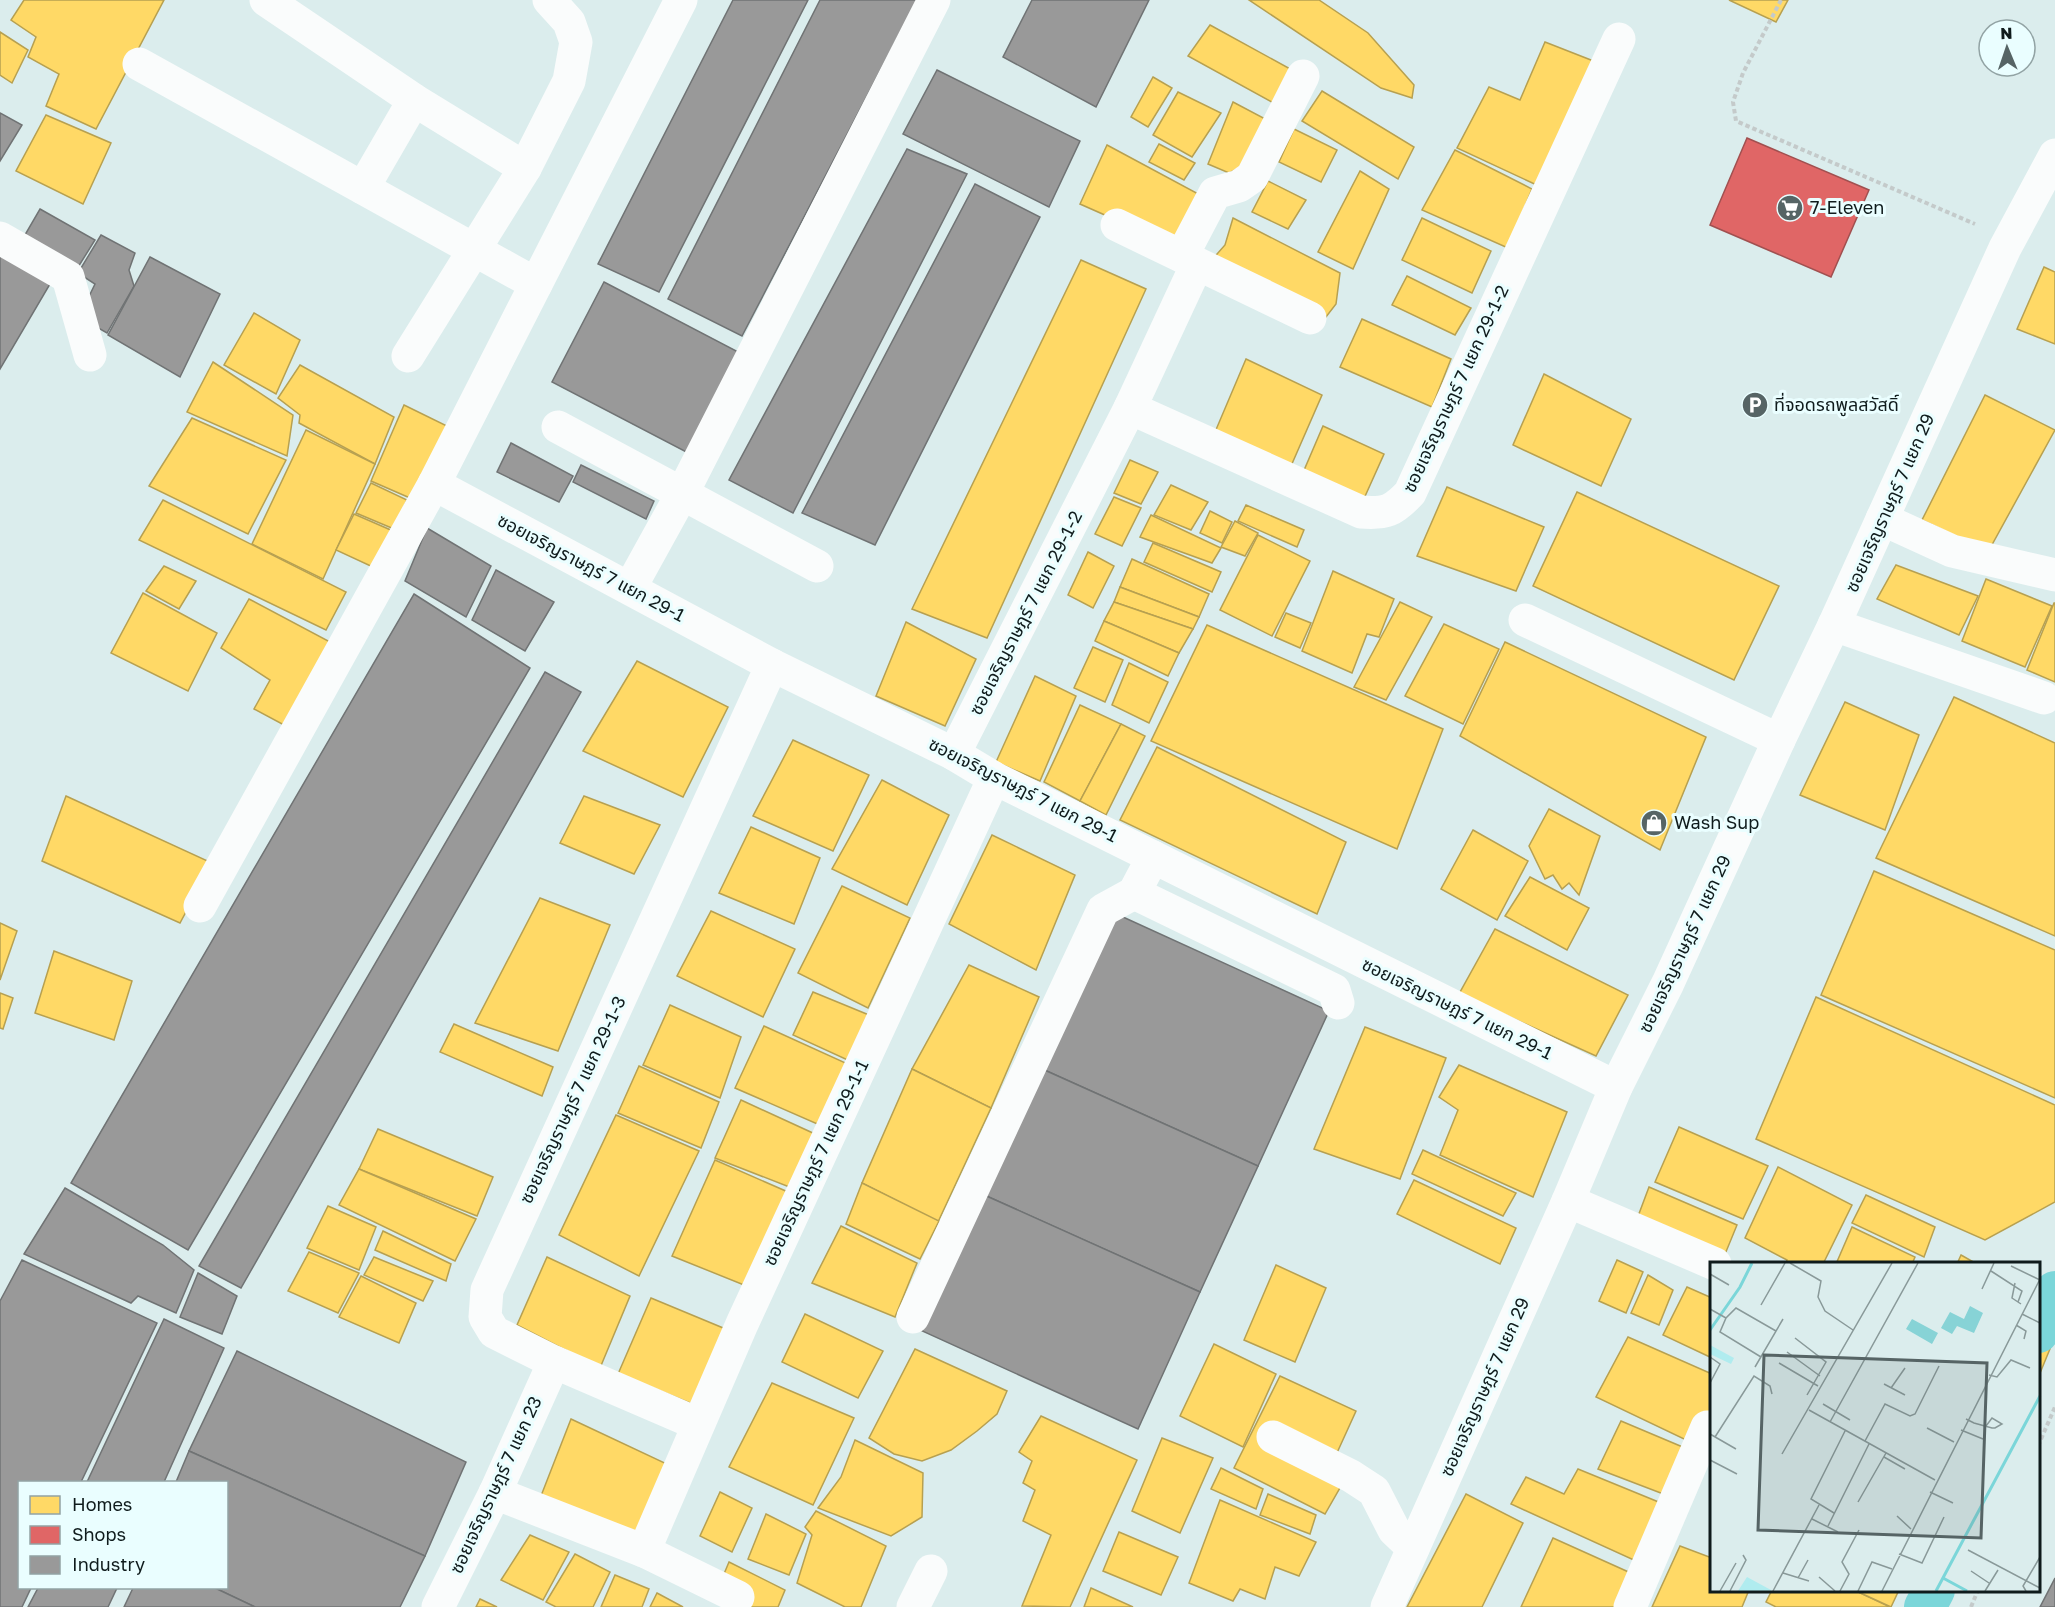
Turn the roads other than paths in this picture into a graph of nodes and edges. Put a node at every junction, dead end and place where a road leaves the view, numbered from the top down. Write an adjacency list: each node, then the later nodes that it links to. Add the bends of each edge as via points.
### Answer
1 (266, 0): 8 (street)
2 (549, 0): 10 (street, via 569,22 576,42 569,81)
3 (681, 0): 16 (street)
4 (934, 0): 23 (street)
5 (1618, 39): 20 (street, ซอยเจริญราษฎร์ 7 แยก 29-1-2, via 1410,492 1395,508 1378,513 1360,512)
6 (139, 64): 11 (street)
7 (1303, 76): 15 (street, ซอยเจริญราษฎร์ 7 แยก 29-1-2, via 1252,177 1239,186 1215,193)
8 (414, 100): 10 (street); 11 (street)
9 (2055, 155): 24 (street, ซอยเจริญราษฎร์ 7 แยก 29, via 2010,239)
10 (525, 168): 14 (street)
11 (363, 188): 14 (street)
12 (1117, 225): 15 (street)
13 (0, 238): 18 (street, via 68,278)
14 (475, 250): 16 (street); 19 (street)
15 (1189, 260): 17 (street); 20 (street, ซอยเจริญราษฎร์ 7 แยก 29-1-2)
16 (536, 284): 22 (street)
17 (1310, 318)
18 (90, 355)
19 (408, 356)
20 (1130, 408): 33 (street, ซอยเจริญราษฎร์ 7 แยก 29-1-2)
21 (558, 427): 23 (street)
22 (434, 484): 27 (street, ซอยเจริญราษฎร์ 7 แยก 29-1); 37 (street)
23 (683, 492): 25 (street); 27 (street)
24 (1882, 519): 26 (street, via 1952,551); 29 (street, ซอยเจริญราษฎร์ 7 แยก 29)
25 (817, 566)
26 (2055, 575)
27 (630, 588): 30 (street, ซอยเจริญราษฎร์ 7 แยก 29-1)
28 (1525, 620): 32 (street)
29 (1834, 626): 31 (street); 32 (street, ซอยเจริญราษฎร์ 7 แยก 29)
30 (772, 665): 33 (street, ซอยเจริญราษฎร์ 7 แยก 29-1); 43 (street, ซอยเจริญราษฎร์ 7 แยก 29-1-3, via 487,1290 485,1317 494,1332)
31 (2043, 698)
32 (1779, 740): 39 (street, ซอยเจริญราษฎร์ 7 แยก 29)
33 (954, 754): 34 (street, ซอยเจริญราษฎร์ 7 แยก 29-1)
34 (994, 778): 35 (street, ซอยเจริญราษฎร์ 7 แยก 29-1); 44 (street, ซอยเจริญราษฎร์ 7 แยก 29-1-1)
35 (1153, 858): 36 (street); 39 (street, ซอยเจริญราษฎร์ 7 แยก 29-1)
36 (1134, 893): 38 (street, via 1334,990); 42 (street, via 1103,910)
37 (200, 906)
38 (1338, 1004)
39 (1616, 1087): 40 (street, ซอยเจริญราษฎร์ 7 แยก 29)
40 (1568, 1201): 41 (street); 48 (street, ซอยเจริญราษฎร์ 7 แยก 29)
41 (1713, 1262)
42 (913, 1317)
43 (554, 1362): 44 (street, ซอยเจริญราษฎร์ 7 แยก 29-1-3); 47 (street, ซอยเจริญราษฎร์ 7 แยก 23)
44 (698, 1424): 49 (street, ซอยเจริญราษฎร์ 7 แยก 29-1-1)
45 (1707, 1427): 55 (street)
46 (1273, 1437): 48 (street, via 1374,1491 1394,1530)
47 (495, 1493): 49 (street); 52 (street, ซอยเจริญราษฎร์ 7 แยก 23)
48 (1413, 1548): 54 (street, ซอยเจริญราษฎร์ 7 แยก 29)
49 (644, 1551): 51 (street)
50 (931, 1570): 53 (street)
51 (738, 1597)
52 (438, 1607)
53 (913, 1607)
54 (1387, 1607)
55 (1630, 1607)

